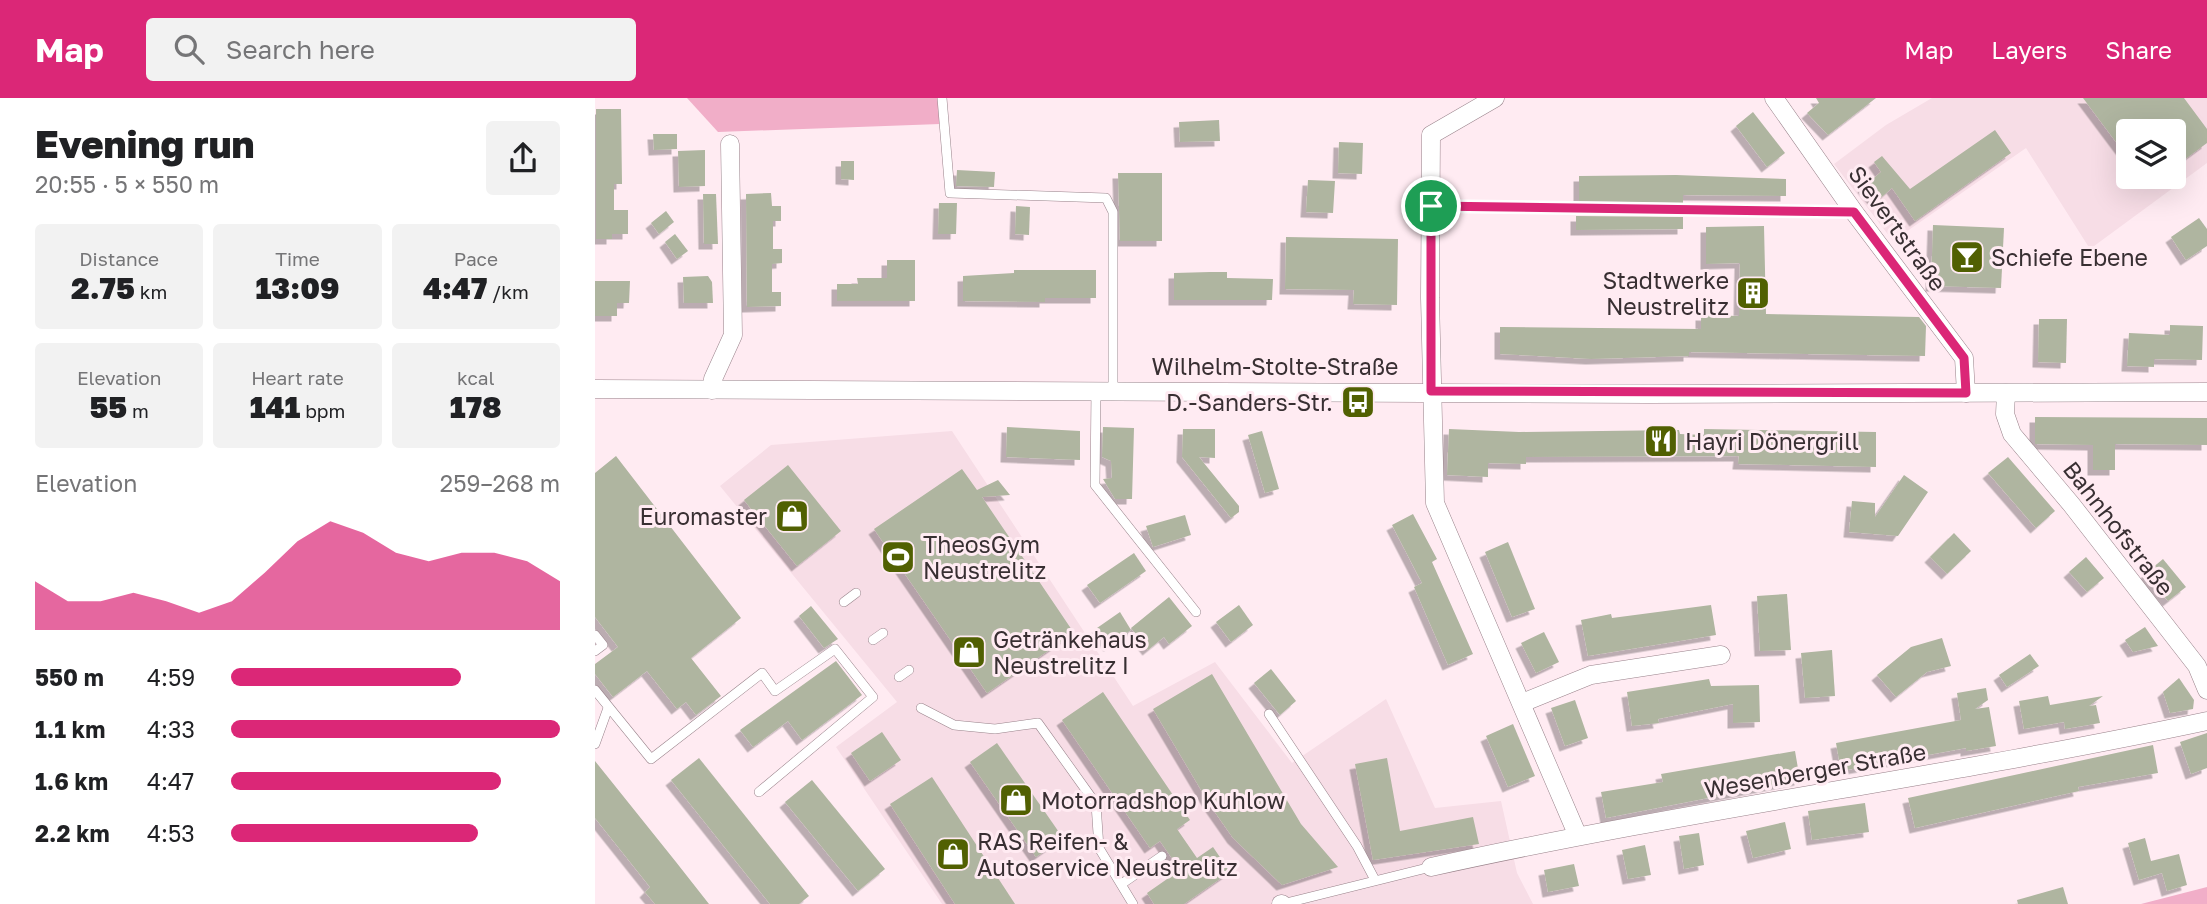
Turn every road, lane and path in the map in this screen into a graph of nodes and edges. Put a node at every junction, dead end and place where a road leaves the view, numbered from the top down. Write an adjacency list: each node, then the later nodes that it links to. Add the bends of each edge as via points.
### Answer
1 (942, 98): 9 (lane, via 950,193 1106,198 1113,212)
2 (1495, 98): 5 (street, via 1431,135)
3 (1774, 98): 6 (street, Sievertstraße)
4 (730, 144): 8 (street, via 733,335)
5 (1431, 206): 6 (lane); 10 (street)
6 (1854, 212): 12 (street, Sievertstraße, via 1964,358)
7 (595, 389): 8 (street, Wilhelm-Stolte-Straße)
8 (712, 390): 9 (street, Wilhelm-Stolte-Straße)
9 (1104, 390): 10 (street, Wilhelm-Stolte-Straße); 16 (lane, via 1095,485)
10 (1431, 391): 12 (street, Wilhelm-Stolte-Straße); 26 (street, via 1435,503)
11 (2207, 392): 13 (street, Wilhelm-Stolte-Straße)
12 (1966, 393): 13 (street, Wilhelm-Stolte-Straße)
13 (2006, 393): 25 (street, Bahnhofstraße, via 2005,414 2012,435 2197,666)
14 (856, 593): 15 (lane)
15 (844, 602)
16 (1196, 612)
17 (883, 633): 19 (lane)
18 (595, 635): 20 (lane, via 603,645)
19 (873, 640)
20 (595, 651)
21 (1721, 655): 26 (street, via 1591,675)
22 (909, 670): 23 (lane)
23 (899, 677)
24 (595, 690): 27 (lane)
25 (2207, 690)
26 (1523, 704): 33 (street)
27 (608, 708): 31 (lane); 32 (lane, via 651,759 762,673 775,691 835,649 873,697)
28 (921, 708): 37 (lane, via 954,724 995,729 1038,723 1096,804 1099,848)
29 (1269, 714): 36 (lane)
30 (2207, 721): 33 (street, Wesenberger Straße, via 2054,754)
31 (595, 744)
32 (759, 792)
33 (1577, 834): 35 (street, Wesenberger Straße)
34 (1161, 856): 37 (lane)
35 (1431, 867): 36 (lane)
36 (1375, 880): 39 (lane)
37 (1123, 883): 38 (lane)
38 (1133, 904)
39 (1282, 904)

